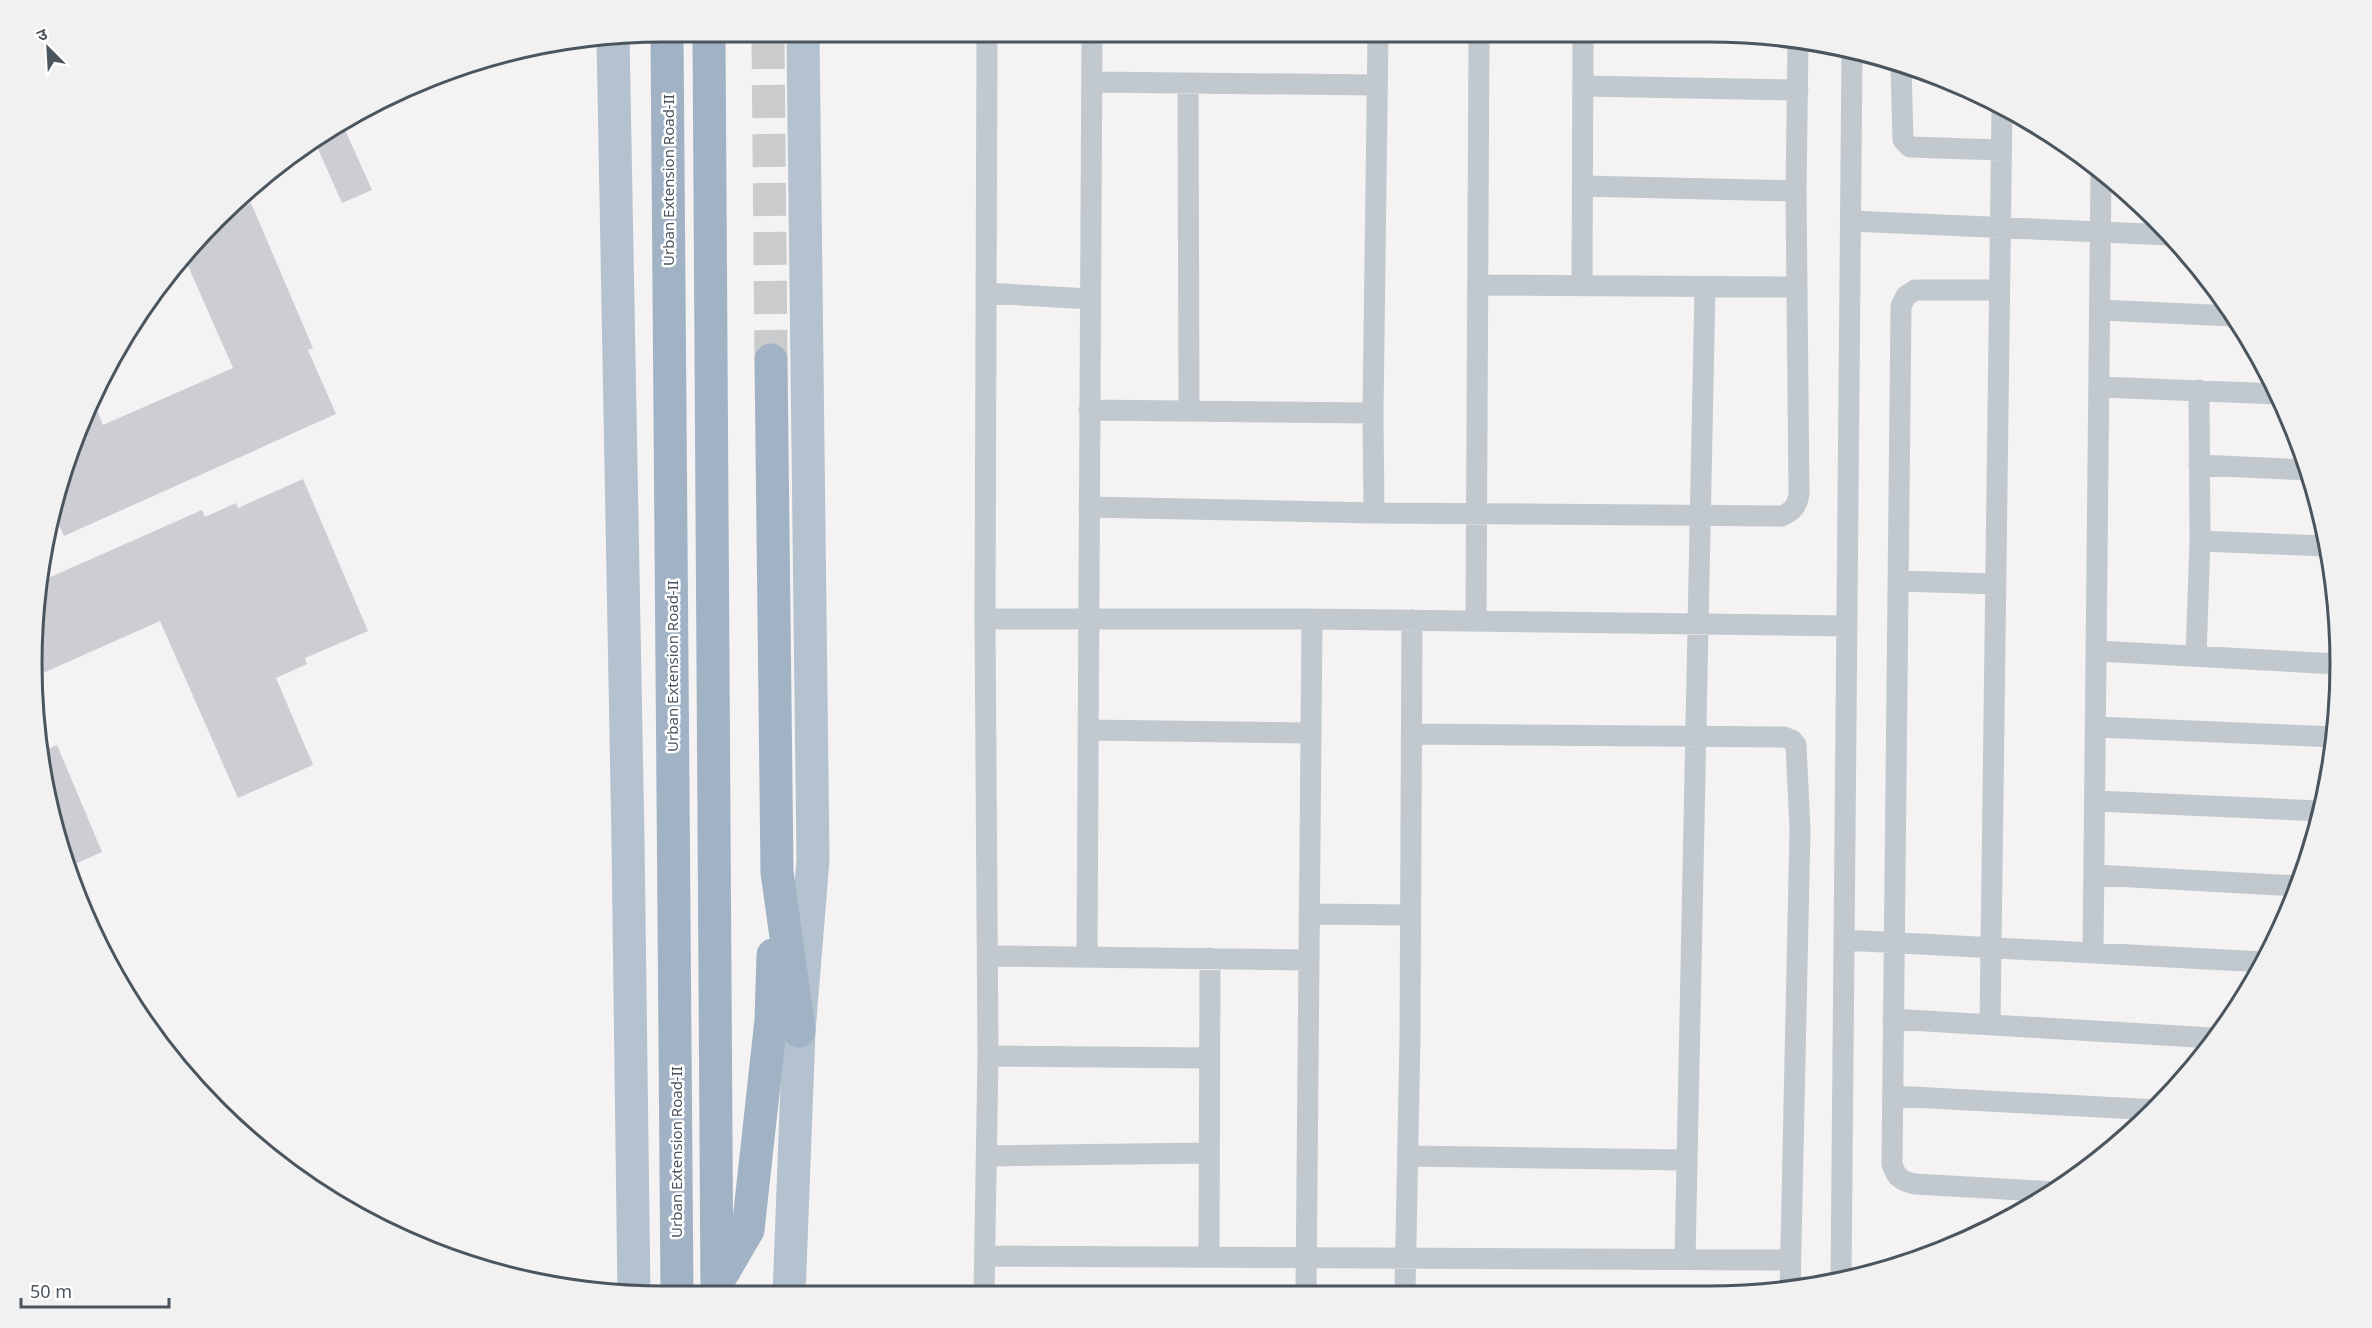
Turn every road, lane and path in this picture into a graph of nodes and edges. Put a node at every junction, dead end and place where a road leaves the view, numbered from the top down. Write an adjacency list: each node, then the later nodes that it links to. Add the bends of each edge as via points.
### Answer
1 (667, 42): 107 (highway, Urban Extension Road-II)
2 (709, 42): 108 (highway)
3 (803, 42): 87 (main road, via 813,860)
4 (987, 42): 32 (street)
5 (1092, 42): 13 (street)
6 (1378, 42): 15 (street)
7 (1479, 42): 27 (street)
8 (1583, 42): 16 (street)
9 (612, 44): 106 (main road)
10 (1798, 49): 17 (street)
11 (1852, 59): 23 (street)
12 (1901, 73): 19 (street, via 1902,141 1910,147)
13 (1092, 82): 14 (street); 33 (street)
14 (1188, 84): 15 (street); 41 (street)
15 (1377, 86): 42 (street)
16 (1583, 86): 17 (street); 21 (street)
17 (1798, 90): 22 (street)
18 (2002, 116): 19 (street)
19 (2001, 150): 24 (street)
20 (2101, 182): 25 (street)
21 (1582, 186): 22 (street); 28 (street)
22 (1796, 191): 30 (street)
23 (1851, 221): 24 (street); 59 (street)
24 (2000, 228): 25 (street); 31 (street)
25 (2100, 232): 26 (street); 34 (street)
26 (2158, 235)
27 (1478, 285): 28 (street); 47 (street)
28 (1582, 286): 29 (street)
29 (1705, 287): 30 (street); 48 (street)
30 (1797, 287): 48 (street, via 1797,504 1782,516)
31 (1999, 290): 51 (street, via 1915,290 1901,306); 52 (street)
32 (986, 293): 33 (street); 53 (street)
33 (1090, 298): 40 (street)
34 (2100, 310): 35 (street); 37 (street)
35 (2223, 316)
36 (771, 360): 71 (highway)
37 (2100, 387): 38 (street); 60 (street)
38 (2199, 390): 39 (street); 43 (street)
39 (2268, 393)
40 (1089, 410): 41 (street); 45 (street)
41 (1189, 411): 42 (street)
42 (1372, 413): 46 (street)
43 (2199, 465): 44 (street); 49 (street)
44 (2299, 470)
45 (1089, 507): 46 (street); 54 (street)
46 (1374, 513): 47 (street)
47 (1476, 514): 48 (street); 57 (street)
48 (1701, 515): 58 (street)
49 (2200, 541): 50 (street); 61 (street)
50 (2318, 546)
51 (1899, 581): 52 (street); 77 (street)
52 (1996, 584): 78 (street)
53 (985, 619): 54 (street); 80 (street)
54 (1088, 619): 55 (street); 64 (street)
55 (1312, 619): 56 (street); 65 (street)
56 (1413, 620): 57 (street); 66 (street)
57 (1476, 621): 58 (street)
58 (1697, 623): 59 (street); 67 (street)
59 (1847, 626): 76 (street)
60 (2098, 651): 61 (street); 63 (street)
61 (2196, 656): 62 (street)
62 (2330, 664)
63 (2097, 727): 68 (street); 69 (street)
64 (1088, 730): 65 (street); 81 (street)
65 (1311, 733): 74 (street)
66 (1412, 734): 67 (street); 75 (street)
67 (1695, 736): 96 (street); 103 (street, via 1784,737 1796,745 1798,755 1800,828)
68 (2326, 737)
69 (2096, 801): 70 (street); 72 (street)
70 (2312, 811)
71 (777, 872): 87 (highway); 109 (highway, via 771,1020 748,1230)
72 (2095, 876): 73 (street); 79 (street)
73 (2289, 886)
74 (1309, 915): 75 (street); 83 (street)
75 (1411, 915): 95 (street)
76 (1844, 940): 77 (street); 104 (street)
77 (1894, 943): 78 (street); 85 (street)
78 (1992, 948): 79 (street); 86 (street)
79 (2093, 953): 84 (street)
80 (988, 956): 81 (street); 89 (street)
81 (1087, 957): 82 (street)
82 (1210, 958): 83 (street); 90 (street)
83 (1309, 960): 99 (street)
84 (2254, 961)
85 (1893, 1019): 86 (street); 91 (street)
86 (1990, 1024): 88 (street)
87 (799, 1031): 110 (main road)
88 (2205, 1038)
89 (988, 1056): 90 (street); 94 (street)
90 (1208, 1058): 93 (street)
91 (1893, 1096): 92 (street); 97 (street, via 1892,1164 1903,1182)
92 (2142, 1109)
93 (1208, 1153): 94 (street); 98 (street)
94 (987, 1156): 100 (street)
95 (1408, 1156): 96 (street); 101 (street)
96 (1687, 1160): 102 (street)
97 (2038, 1191)
98 (1209, 1256): 99 (street); 100 (street)
99 (1306, 1256): 101 (street); 112 (street)
100 (986, 1257): 111 (street)
101 (1407, 1257): 102 (street); 113 (street)
102 (1685, 1260): 103 (street)
103 (1789, 1260): 105 (street)
104 (1841, 1271)
105 (1790, 1281)
106 (634, 1285)
107 (677, 1286)
108 (717, 1286)
109 (719, 1286)
110 (789, 1286)
111 (984, 1286)
112 (1306, 1286)
113 (1405, 1286)

